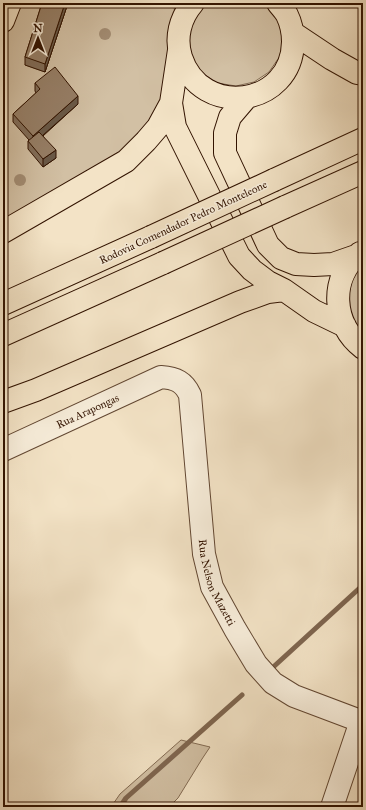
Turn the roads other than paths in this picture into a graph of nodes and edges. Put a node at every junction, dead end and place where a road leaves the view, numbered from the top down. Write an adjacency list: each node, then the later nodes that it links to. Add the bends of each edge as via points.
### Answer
1 (10, 3): 5 (main road)
2 (179, 3): 6 (main road)
3 (193, 3): 6 (main road)
4 (278, 3): 7 (main road, via 288,16)
5 (3, 21)
6 (180, 25): 8 (main road)
7 (293, 33): 9 (main road, via 332,59); 10 (main road, via 293,51 287,67 277,81 263,92)
8 (179, 50): 10 (main road, via 184,67 195,82 210,93 228,98); 11 (main road)
9 (363, 74)
10 (247, 97): 15 (main road, via 228,122 224,133 225,153 268,245 281,258 296,264 333,264)
11 (170, 103): 14 (main road, via 158,127 126,161); 16 (main road, via 175,127 239,256 252,270)
12 (363, 139): 17 (main road, Rodovia Comendador Pedro Monteleone, bridge)
13 (363, 172): 19 (main road, bridge)
14 (3, 232)
15 (360, 254): 18 (main road, via 346,269 340,284 338,300 340,316)
16 (284, 290): 18 (main road, via 314,311); 22 (main road, via 268,292 240,302)
17 (3, 304)
18 (345, 326): 20 (main road, via 357,344)
19 (3, 335)
20 (363, 348)
21 (173, 379): 23 (street, Rua Arapongas, via 162,377); 24 (street, Rua Nelson Mazetti, via 186,386 190,395 204,554 212,587 256,664 273,683 294,696)
22 (3, 402)
23 (3, 450)
24 (362, 722): 25 (street)
25 (332, 807)

